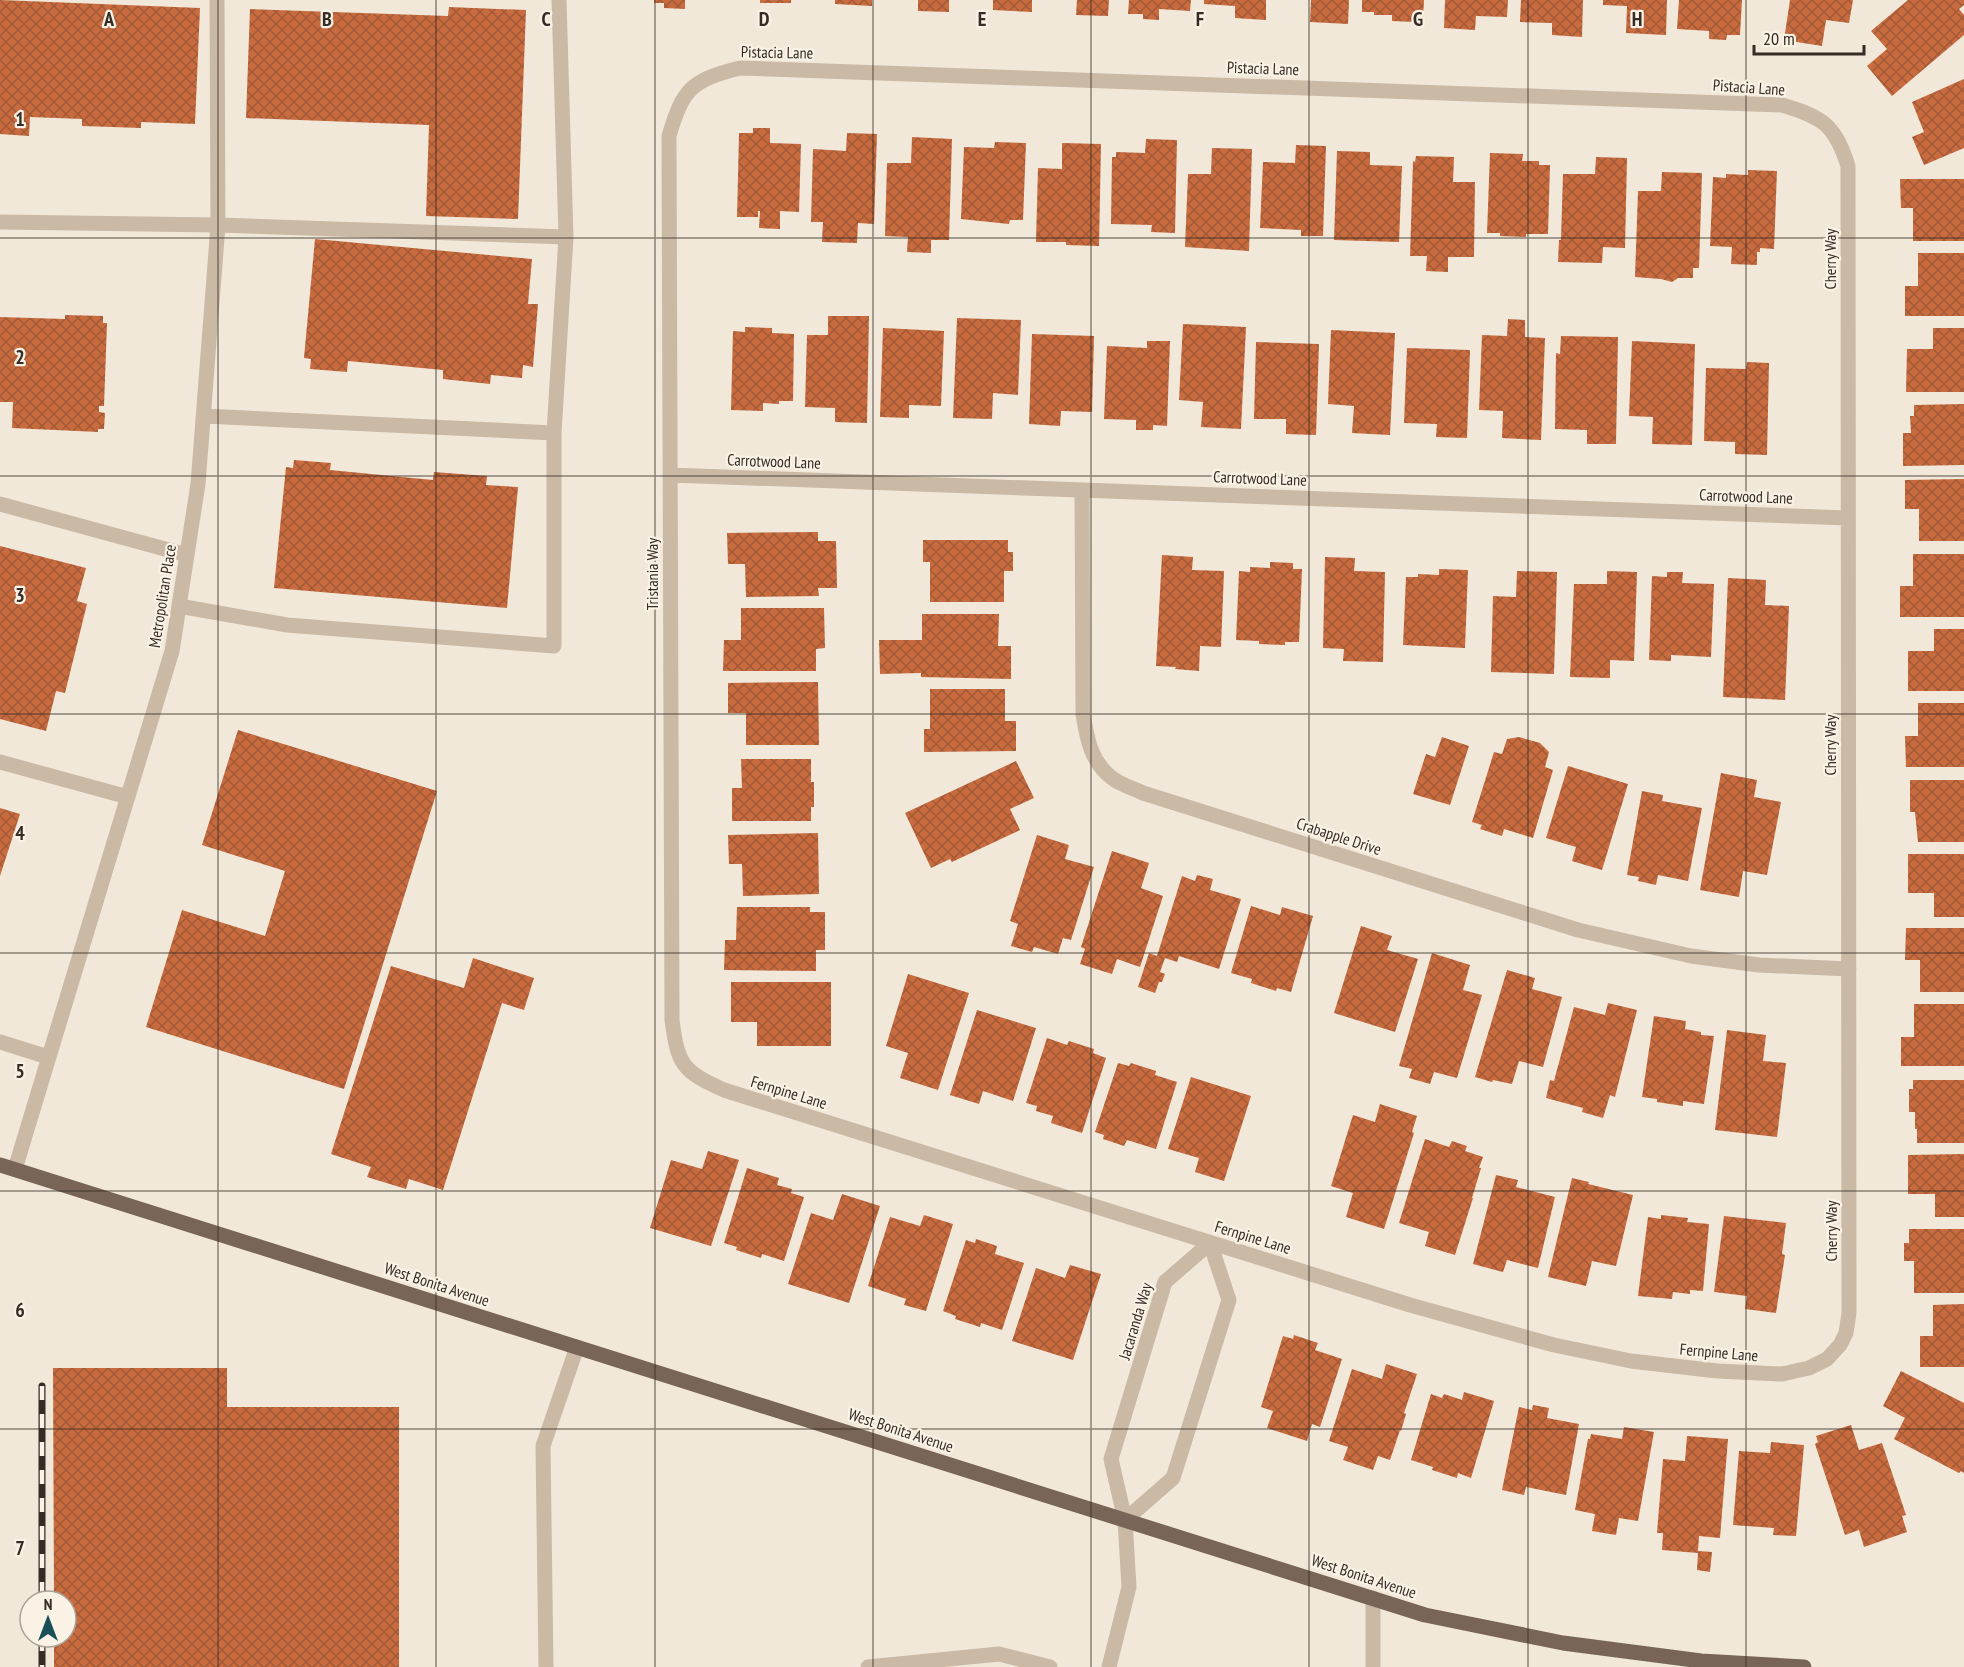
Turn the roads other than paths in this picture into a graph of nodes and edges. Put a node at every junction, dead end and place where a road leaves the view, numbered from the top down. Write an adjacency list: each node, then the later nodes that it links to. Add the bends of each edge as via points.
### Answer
1 (217, 0): 6 (street, Metropolitan Place)
2 (559, 0): 7 (street)
3 (691, 87): 4 (street, Pistacia Lane, via 715,74 752,68 1782,105 1808,112); 10 (street, Tristania Way, via 677,110 669,136)
4 (1831, 128): 13 (street, Cherry Way, via 1848,166)
5 (0, 222): 6 (street)
6 (218, 225): 7 (street); 8 (street, Metropolitan Place)
7 (566, 237): 9 (street)
8 (204, 416): 9 (street); 14 (street, Metropolitan Place)
9 (554, 433): 15 (street, via 554,646 287,625)
10 (670, 475): 11 (street, Carrotwood Lane); 21 (street, Tristania Way, via 672,1020)
11 (1082, 490): 13 (street, Carrotwood Lane); 18 (street, Crabapple Drive, via 1083,714 1088,743 1097,762 1113,779 1143,793 1578,930 1691,956 1759,965)
12 (0, 504): 14 (street)
13 (1848, 518): 18 (street, Cherry Way)
14 (187, 555): 15 (street, Metropolitan Place)
15 (179, 606): 17 (street, Metropolitan Place, via 172,651)
16 (0, 762): 17 (street)
17 (128, 797): 20 (street, Metropolitan Place)
18 (1849, 969): 25 (street, Cherry Way, via 1849,1312 1846,1333)
19 (0, 1042): 20 (street)
20 (48, 1057): 22 (street, Metropolitan Place)
21 (682, 1064): 23 (street, Fernpine Lane, via 700,1080 724,1090)
22 (7, 1167): 24 (main road, West Bonita Avenue)
23 (1210, 1243): 25 (street, Fernpine Lane, via 1410,1305 1554,1345 1631,1361 1782,1374); 26 (street, Jacaranda Way, via 1165,1282 1152,1323 1111,1459); 26 (street, via 1229,1300 1223,1322 1173,1478)
24 (577, 1347): 26 (main road, West Bonita Avenue); 28 (street, via 543,1446)
25 (1827, 1359)
26 (1125, 1520): 27 (main road, West Bonita Avenue); 31 (street, Jacaranda Way, via 1129,1587)
27 (1373, 1598): 32 (street); 33 (main road, West Bonita Avenue, via 1425,1615 1563,1643 1701,1661)
28 (546, 1667)
29 (868, 1667): 30 (street, via 999,1654)
30 (1050, 1667)
31 (1109, 1667)
32 (1373, 1667)
33 (1804, 1667)

